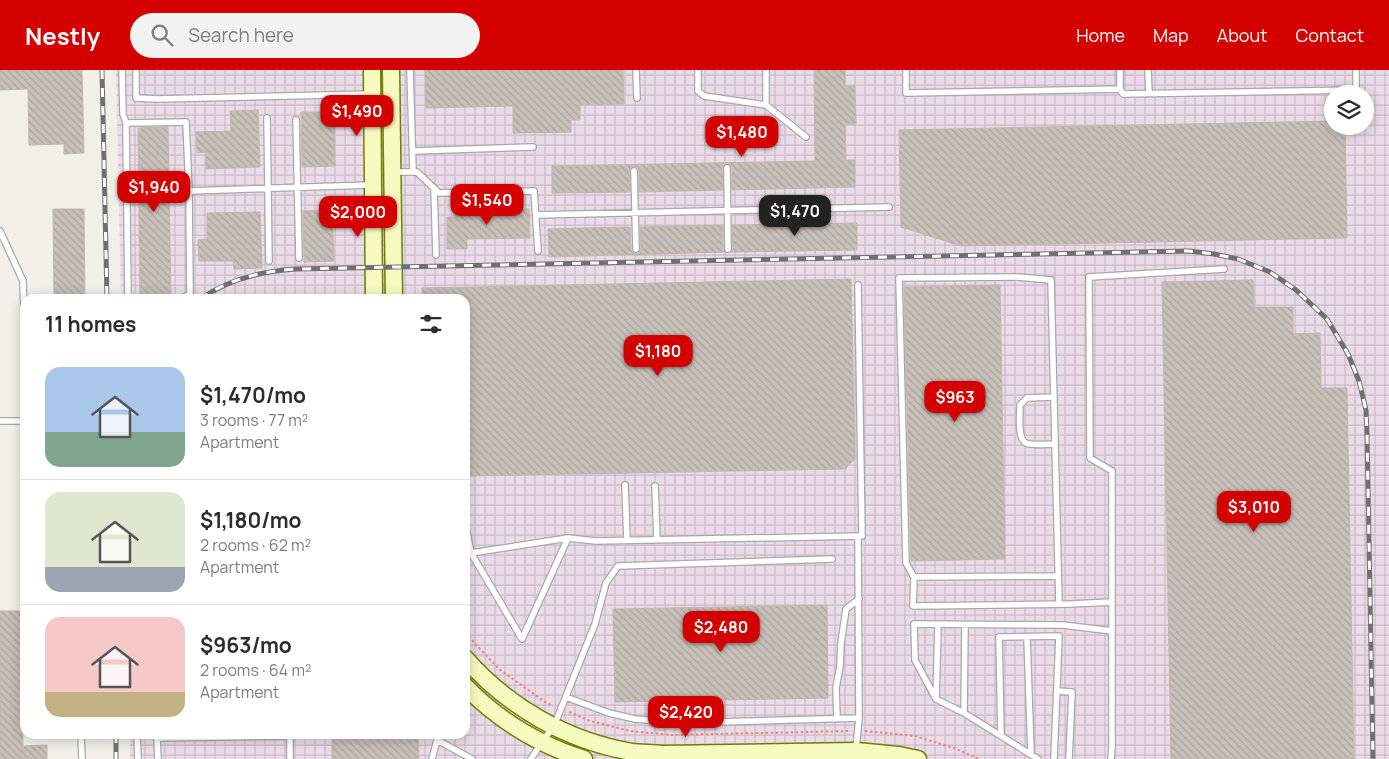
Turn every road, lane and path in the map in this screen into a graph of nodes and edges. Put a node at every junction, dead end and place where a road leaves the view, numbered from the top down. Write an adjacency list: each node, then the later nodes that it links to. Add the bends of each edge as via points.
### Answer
1 (122, 70): 20 (lane)
2 (136, 70): 14 (lane, via 136,98)
3 (372, 70): 14 (main road)
4 (391, 70): 26 (main road)
5 (410, 70): 23 (lane)
6 (636, 70): 16 (lane)
7 (698, 70): 17 (lane, via 698,91 704,96)
8 (766, 70): 17 (lane)
9 (906, 70): 13 (lane, via 906,93)
10 (1120, 70): 13 (lane)
11 (1148, 70): 15 (lane)
12 (1356, 70): 15 (lane, via 1356,90)
13 (1120, 89): 15 (lane, via 1123,94)
14 (372, 94): 28 (main road)
15 (1149, 94)
16 (637, 98)
17 (766, 105): 21 (lane)
18 (267, 118): 29 (lane)
19 (296, 120): 30 (lane)
20 (126, 122): 32 (lane, via 186,122); 47 (lane)
21 (806, 137)
22 (533, 147): 23 (lane)
23 (413, 151): 27 (lane)
24 (727, 168): 34 (lane)
25 (634, 171): 35 (lane)
26 (392, 172): 27 (lane); 50 (main road)
27 (413, 172): 31 (lane)
28 (373, 181): 30 (lane); 49 (main road)
29 (268, 188): 30 (lane); 32 (lane); 43 (lane)
30 (296, 188): 42 (lane)
31 (434, 188): 36 (lane, via 439,193 534,191); 41 (lane)
32 (189, 191): 48 (lane)
33 (889, 207): 34 (lane)
34 (727, 210): 35 (lane); 39 (lane)
35 (636, 212): 36 (lane); 38 (lane)
36 (536, 215): 40 (lane)
37 (0, 231): 46 (lane, via 23,281)
38 (636, 249)
39 (728, 249)
40 (538, 251)
41 (436, 255)
42 (299, 258)
43 (269, 261)
44 (1224, 269): 67 (lane, via 1089,277 1090,458 1112,471)
45 (858, 285): 57 (lane, via 862,536)
46 (23, 294)
47 (128, 294)
48 (190, 294)
49 (374, 294)
50 (394, 294)
51 (1053, 397): 54 (lane); 54 (lane, via 1023,401 1020,405 1020,435 1028,444); 65 (lane, via 1051,280 1018,277 899,278 906,563)
52 (20, 420): 53 (lane)
53 (0, 421)
54 (1054, 444): 64 (lane)
55 (625, 485): 59 (lane)
56 (655, 486): 60 (lane)
57 (858, 536): 60 (lane); 66 (lane)
58 (568, 538): 59 (lane); 61 (lane); 62 (lane, via 522,639)
59 (627, 540): 60 (lane)
60 (657, 540)
61 (470, 554)
62 (470, 557)
63 (832, 559): 76 (lane, via 618,566 606,583 595,624)
64 (1057, 576): 65 (lane); 68 (lane)
65 (914, 577): 68 (lane, via 914,606)
66 (859, 599): 79 (lane, via 846,610 836,688); 80 (lane)
67 (1112, 602): 68 (lane); 71 (lane)
68 (1059, 604)
69 (938, 624): 70 (lane); 77 (lane); 77 (lane, via 914,624 914,660)
70 (965, 625): 71 (lane, via 1063,625); 78 (lane)
71 (1112, 631): 102 (lane)
72 (1027, 637): 75 (lane, via 1059,636); 82 (lane, via 998,637); 88 (lane)
73 (470, 663): 81 (main road, via 526,712)
74 (470, 691): 87 (main road, via 509,724)
75 (1057, 692): 100 (lane); 101 (lane, via 1072,692)
76 (566, 697): 79 (lane, via 609,713 672,722); 81 (lane)
77 (936, 699): 78 (lane)
78 (964, 713): 82 (lane)
79 (837, 718): 80 (lane)
80 (859, 718): 89 (lane)
81 (554, 726): 87 (lane); 89 (main road, via 600,744 632,752)
82 (1001, 736): 88 (lane)
83 (81, 739): 90 (lane)
84 (137, 739): 91 (lane)
85 (157, 739): 92 (lane)
86 (290, 739): 93 (lane)
87 (542, 742): 96 (lane); 97 (main road)
88 (1031, 754): 99 (lane)
89 (856, 755): 98 (main road, via 899,755)
90 (82, 759)
91 (138, 759)
92 (158, 759)
93 (290, 759)
94 (432, 759): 95 (lane, via 437,740)
95 (472, 759)
96 (531, 759)
97 (584, 759)
98 (918, 759)
99 (1038, 759)
100 (1054, 759)
101 (1069, 759)
102 (1111, 759)

